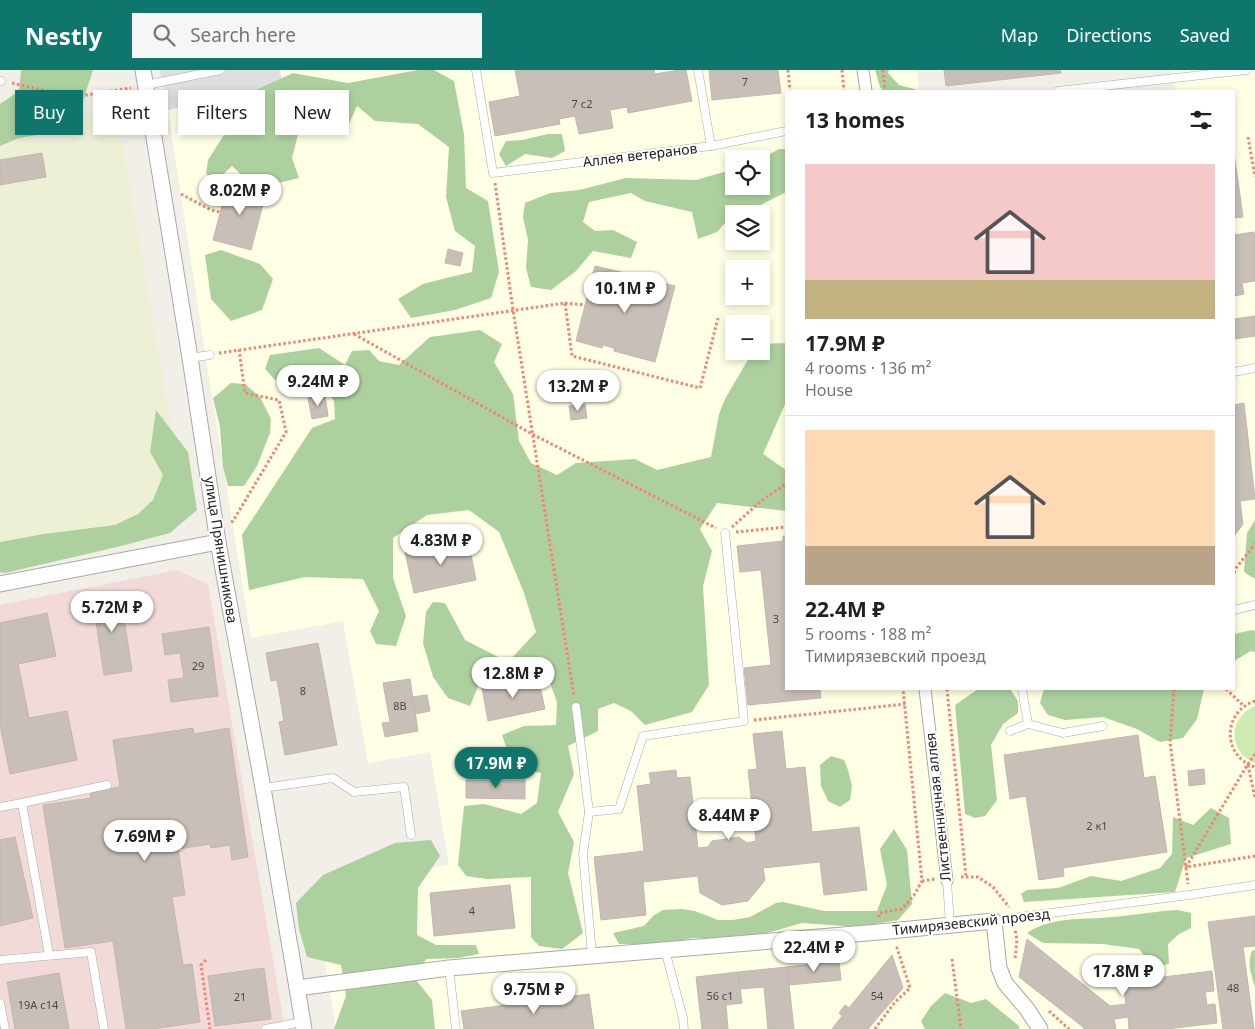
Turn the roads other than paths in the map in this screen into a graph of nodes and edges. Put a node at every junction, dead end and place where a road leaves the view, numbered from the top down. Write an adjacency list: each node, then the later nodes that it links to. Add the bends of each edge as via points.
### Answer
1 (143, 70): 7 (street, улица Прянишникова)
2 (220, 70): 7 (lane)
3 (476, 70): 11 (lane, Аллея ветеранов, via 493,173)
4 (698, 70): 11 (lane)
5 (863, 70): 8 (street)
6 (1247, 70): 9 (lane)
7 (146, 85): 13 (street, улица Прянишникова)
8 (866, 90)
9 (1067, 90)
10 (785, 131): 11 (lane, Аллея ветеранов)
11 (711, 146)
12 (210, 355): 13 (lane)
13 (190, 358): 17 (street, улица Прянишникова)
14 (1255, 368): 15 (lane)
15 (1235, 372)
16 (725, 533): 31 (lane, via 744,721 643,736 619,809)
17 (218, 542): 18 (street); 28 (street, улица Прянишникова)
18 (0, 584)
19 (1255, 605): 20 (lane)
20 (1235, 610)
21 (925, 690): 33 (street, Лиственничная аллея)
22 (1022, 690): 24 (lane)
23 (576, 707): 31 (lane)
24 (1028, 724): 25 (lane, via 1063,733); 26 (lane)
25 (1103, 726)
26 (1010, 731)
27 (107, 785): 29 (lane)
28 (263, 788): 32 (lane, via 333,778 354,792 404,788); 42 (street, улица Прянишникова)
29 (22, 803): 30 (lane); 38 (lane)
30 (0, 807)
31 (589, 812): 39 (lane, via 583,854)
32 (411, 835)
33 (947, 881): 36 (lane, Лиственничная аллея)
34 (1255, 885): 35 (lane, Тимирязевский проезд)
35 (994, 921): 36 (street, Тимирязевский проезд); 50 (street, via 999,968 1005,983)
36 (950, 925): 37 (street, Тимирязевский проезд)
37 (665, 950): 39 (street, Тимирязевский проезд); 49 (lane)
38 (49, 955): 40 (lane); 46 (lane, via 91,952)
39 (592, 955): 41 (street, Тимирязевский проезд)
40 (0, 960)
41 (449, 968): 42 (street, Тимирязевский проезд); 48 (lane)
42 (297, 988): 44 (street, улица Прянишникова)
43 (0, 1003): 45 (lane)
44 (303, 1026): 47 (lane)
45 (5, 1029)
46 (104, 1029)
47 (266, 1029)
48 (456, 1029)
49 (684, 1029)
50 (1040, 1029)

